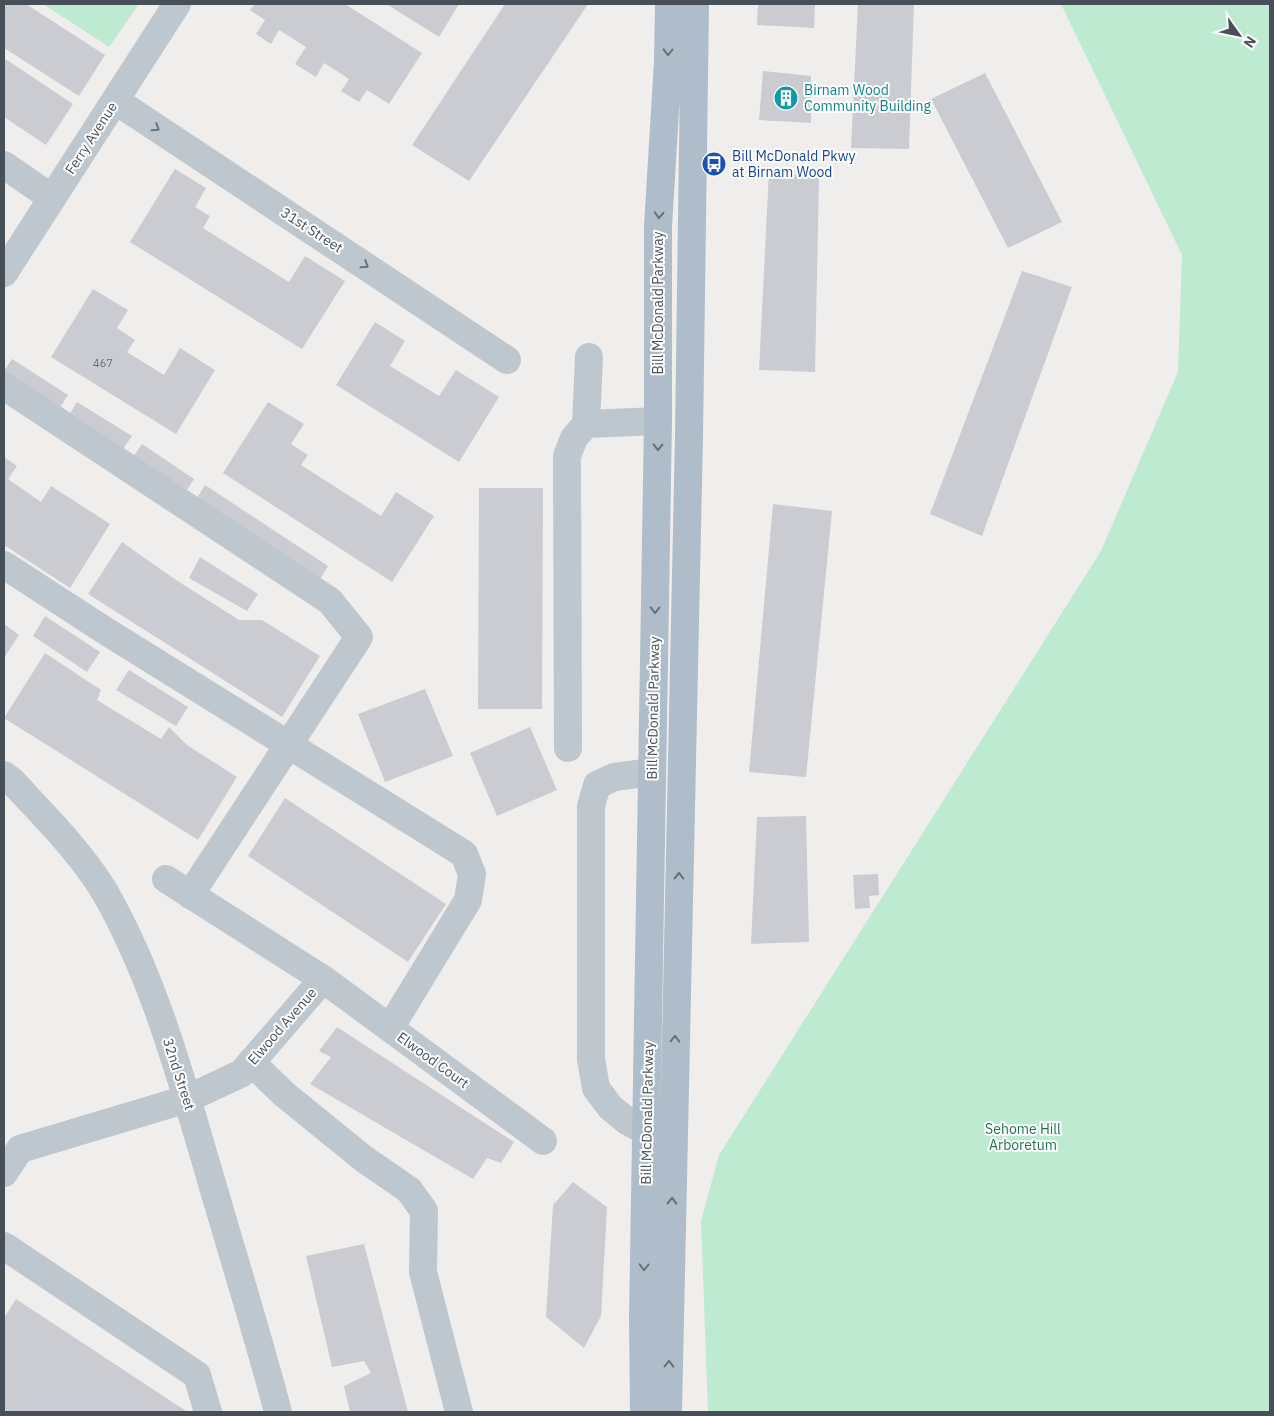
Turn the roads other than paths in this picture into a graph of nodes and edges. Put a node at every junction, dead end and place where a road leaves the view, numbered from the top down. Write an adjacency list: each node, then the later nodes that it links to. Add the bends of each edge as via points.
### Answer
1 (177, 4): 4 (street, Ferry Avenue)
2 (669, 4): 11 (main road, Bill McDonald Parkway, one-way to 11, via 658,226)
3 (695, 4): 32 (main road, Bill McDonald Parkway, one-way to 3)
4 (116, 101): 6 (street, Ferry Avenue); 9 (street, 31st Street, one-way to 9)
5 (4, 165): 6 (street)
6 (52, 198): 7 (street, Ferry Avenue)
7 (4, 273)
8 (589, 357): 12 (street)
9 (507, 360)
10 (4, 386): 14 (street, via 330,601 359,637)
11 (658, 421): 12 (street); 16 (main road, Bill McDonald Parkway, one-way to 16)
12 (586, 424): 15 (street, via 574,438 566,456)
13 (4, 565): 14 (street)
14 (288, 744): 19 (street); 21 (street, via 464,854 472,874 468,900)
15 (568, 748)
16 (652, 772): 24 (main road, Bill McDonald Parkway); 24 (street, via 614,777 597,785 591,806 591,1059 596,1088 610,1107)
17 (4, 775): 23 (street, 32nd Street, via 75,849 105,893 134,947 154,996)
18 (166, 880): 19 (street, Elwood Court)
19 (190, 894): 20 (street, Elwood Court)
20 (323, 979): 21 (street, Elwood Court); 22 (street, Elwood Avenue)
21 (390, 1028): 25 (street, Elwood Court)
22 (251, 1062): 23 (street, Elwood Avenue, via 242,1073); 30 (street, via 284,1094 349,1147 409,1190 424,1211 423,1272)
23 (187, 1099): 26 (street, Elwood Avenue, via 20,1148); 29 (street, 32nd Street)
24 (646, 1132): 31 (main road, Bill McDonald Parkway, one-way to 31)
25 (543, 1140)
26 (4, 1173)
27 (4, 1246): 28 (street, via 198,1375)
28 (208, 1412)
29 (278, 1412)
30 (459, 1412)
31 (644, 1412)
32 (668, 1412)

